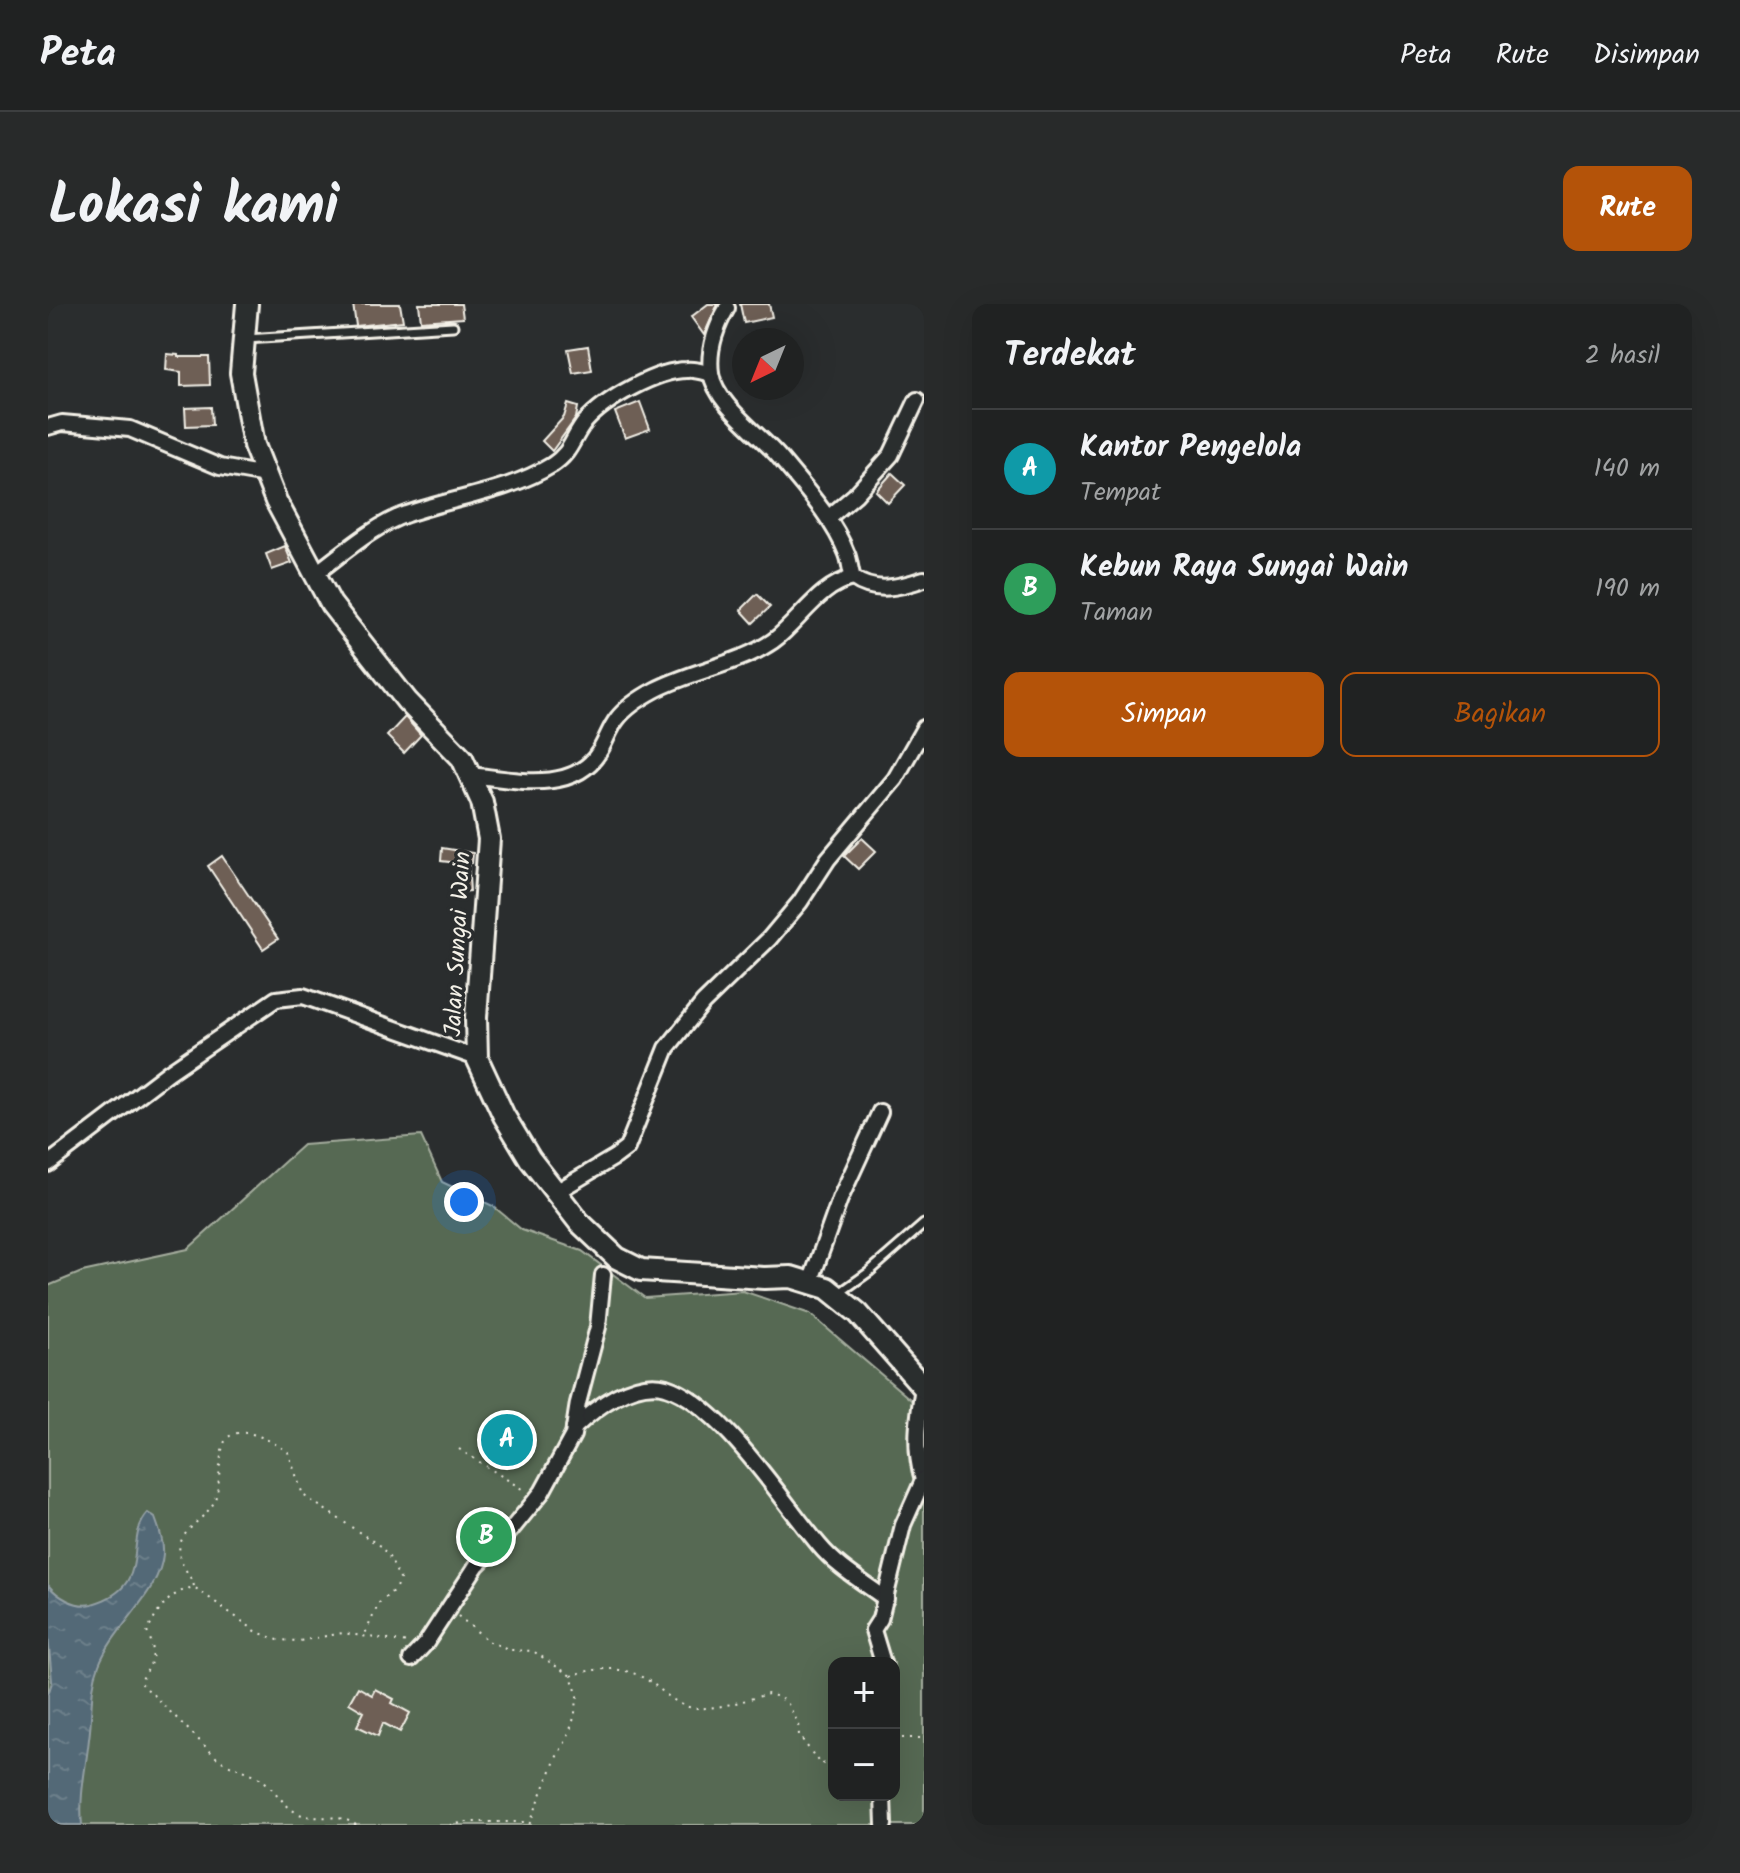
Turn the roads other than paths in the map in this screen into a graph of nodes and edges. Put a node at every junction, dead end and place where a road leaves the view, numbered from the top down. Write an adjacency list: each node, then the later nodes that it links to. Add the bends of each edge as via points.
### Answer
1 (247, 304): 4 (street, Jalan Sungai Wain)
2 (727, 308): 5 (street, via 712,345)
3 (453, 326): 4 (lane)
4 (244, 339): 8 (street, Jalan Sungai Wain, via 241,373 254,445)
5 (711, 374): 9 (street, via 734,412 778,455); 10 (street, via 686,369 658,375 595,413 571,448 549,466 486,493 403,515)
6 (917, 400): 9 (street, via 891,455)
7 (48, 427): 8 (street, via 62,423 130,429 220,467)
8 (266, 475): 10 (street, Jalan Sungai Wain)
9 (828, 518): 11 (street)
10 (315, 574): 14 (street, Jalan Sungai Wain, via 331,604 407,701 462,758)
11 (853, 578): 12 (street, via 882,588); 14 (street, via 830,586 796,622 755,653 689,675 635,703 617,719 598,754 580,772 553,780)
12 (924, 579)
13 (924, 728): 18 (street, via 895,779 828,859 800,902 667,1048 627,1148)
14 (470, 775): 15 (street, Jalan Sungai Wain, via 489,839)
15 (477, 1058): 17 (street, via 303,996 276,999); 18 (street, Jalan Sungai Wain, via 504,1116)
16 (880, 1112): 21 (street, via 840,1199)
17 (48, 1164)
18 (556, 1192): 21 (street, Jalan Sungai Wain, via 617,1258 641,1270 791,1277)
19 (924, 1224): 22 (lane)
20 (603, 1275): 24 (street, via 598,1327)
21 (810, 1283): 22 (street, Jalan Sungai Wain)
22 (836, 1295): 23 (street, Jalan Sungai Wain)
23 (924, 1388): 25 (street, via 916,1432)
24 (574, 1428): 26 (street, via 610,1398 638,1389 664,1386 691,1399 723,1426 837,1565); 27 (street, via 537,1497 477,1565)
25 (923, 1479): 26 (street, via 903,1525)
26 (886, 1599): 28 (street, via 873,1630)
27 (415, 1655)
28 (881, 1657)
29 (883, 1801): 30 (street)
30 (884, 1825)

